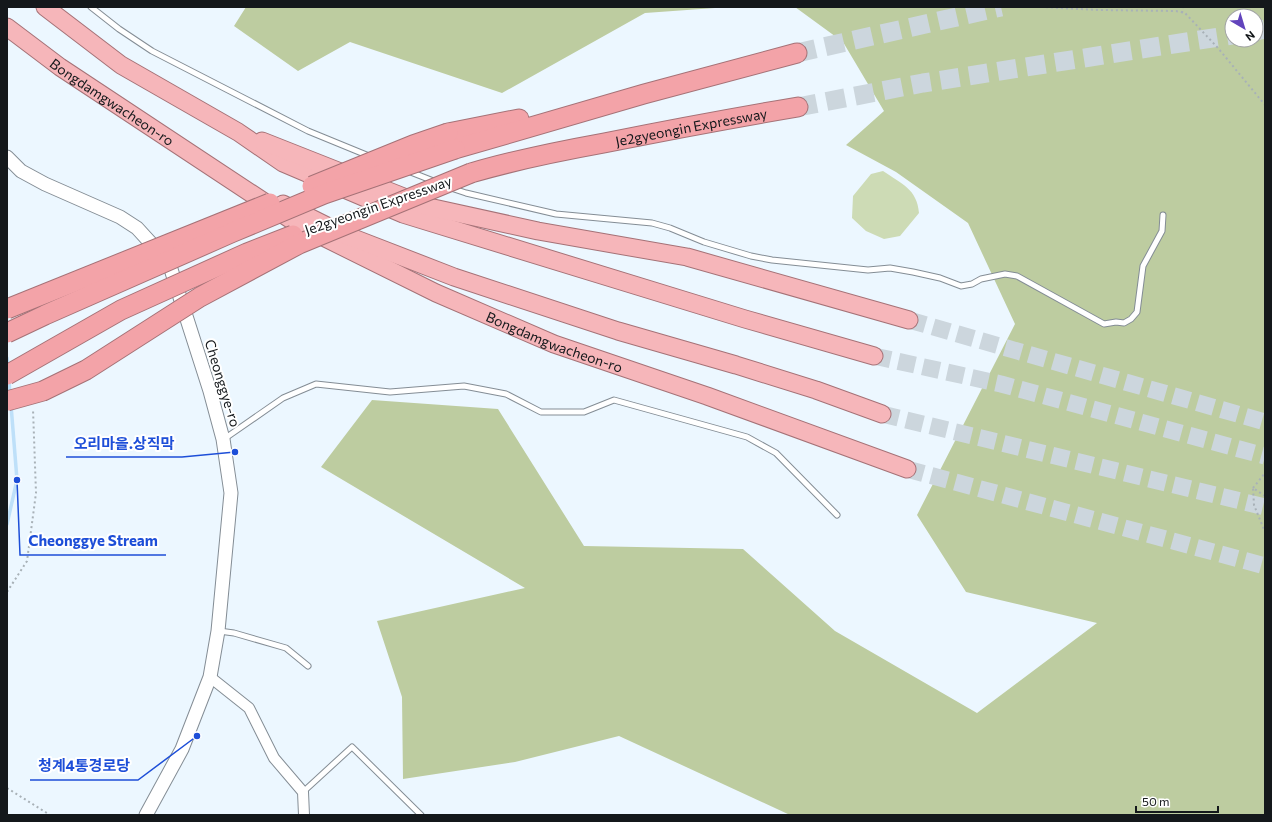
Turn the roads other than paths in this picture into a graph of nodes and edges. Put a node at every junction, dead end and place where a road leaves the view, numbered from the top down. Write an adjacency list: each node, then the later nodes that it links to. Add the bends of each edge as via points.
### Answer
1 (45, 7): 6 (highway, via 121,65)
2 (90, 7): 11 (lane, via 152,51 308,131 466,193 556,214 652,223 704,242 772,260 868,270 890,268 961,286 1005,274 1017,276 1104,324 1124,323 1137,312 1143,266 1162,231)
3 (7, 27): 9 (highway, Bongdamgwacheon-ro, via 60,67)
4 (797, 53): 7 (highway, Je2gyeongin Expressway)
5 (798, 107): 10 (highway, Je2gyeongin Expressway, via 537,156)
6 (238, 132): 13 (highway, via 429,207 538,231 686,257); 15 (highway, via 283,163 403,214)
7 (452, 141): 12 (highway, bridge, via 413,145); 14 (highway, Je2gyeongin Expressway, bridge, via 223,236)
8 (7, 157): 19 (street, Cheonggye-ro, via 21,171 137,228 169,263)
9 (220, 173): 18 (highway, Bongdamgwacheon-ro, via 343,234 454,276 618,331 816,390); 20 (highway, Bongdamgwacheon-ro, via 299,225 436,293 554,344 707,396)
10 (471, 173): 16 (highway, Je2gyeongin Expressway, bridge, via 417,188 247,253 121,310); 17 (highway, bridge, via 299,244 200,297 86,370 43,391)
11 (1163, 215)
12 (7, 309)
13 (909, 320)
14 (7, 333)
15 (874, 356)
16 (7, 375)
17 (7, 401)
18 (882, 414)
19 (223, 439): 21 (lane, via 283,398 316,384 390,392 464,386 506,394 541,412 584,412 614,400 747,437 776,452); 22 (street, Cheonggye-ro, via 231,493)
20 (907, 469)
21 (837, 515)
22 (218, 630): 23 (lane, via 286,648); 24 (street, Cheonggye-ro)
23 (308, 666)
24 (210, 677): 25 (street, via 249,708 274,758); 26 (street, Cheonggye-ro, via 182,749)
25 (303, 792): 27 (street); 28 (lane, via 352,747)
26 (146, 815)
27 (304, 815)
28 (421, 815)

